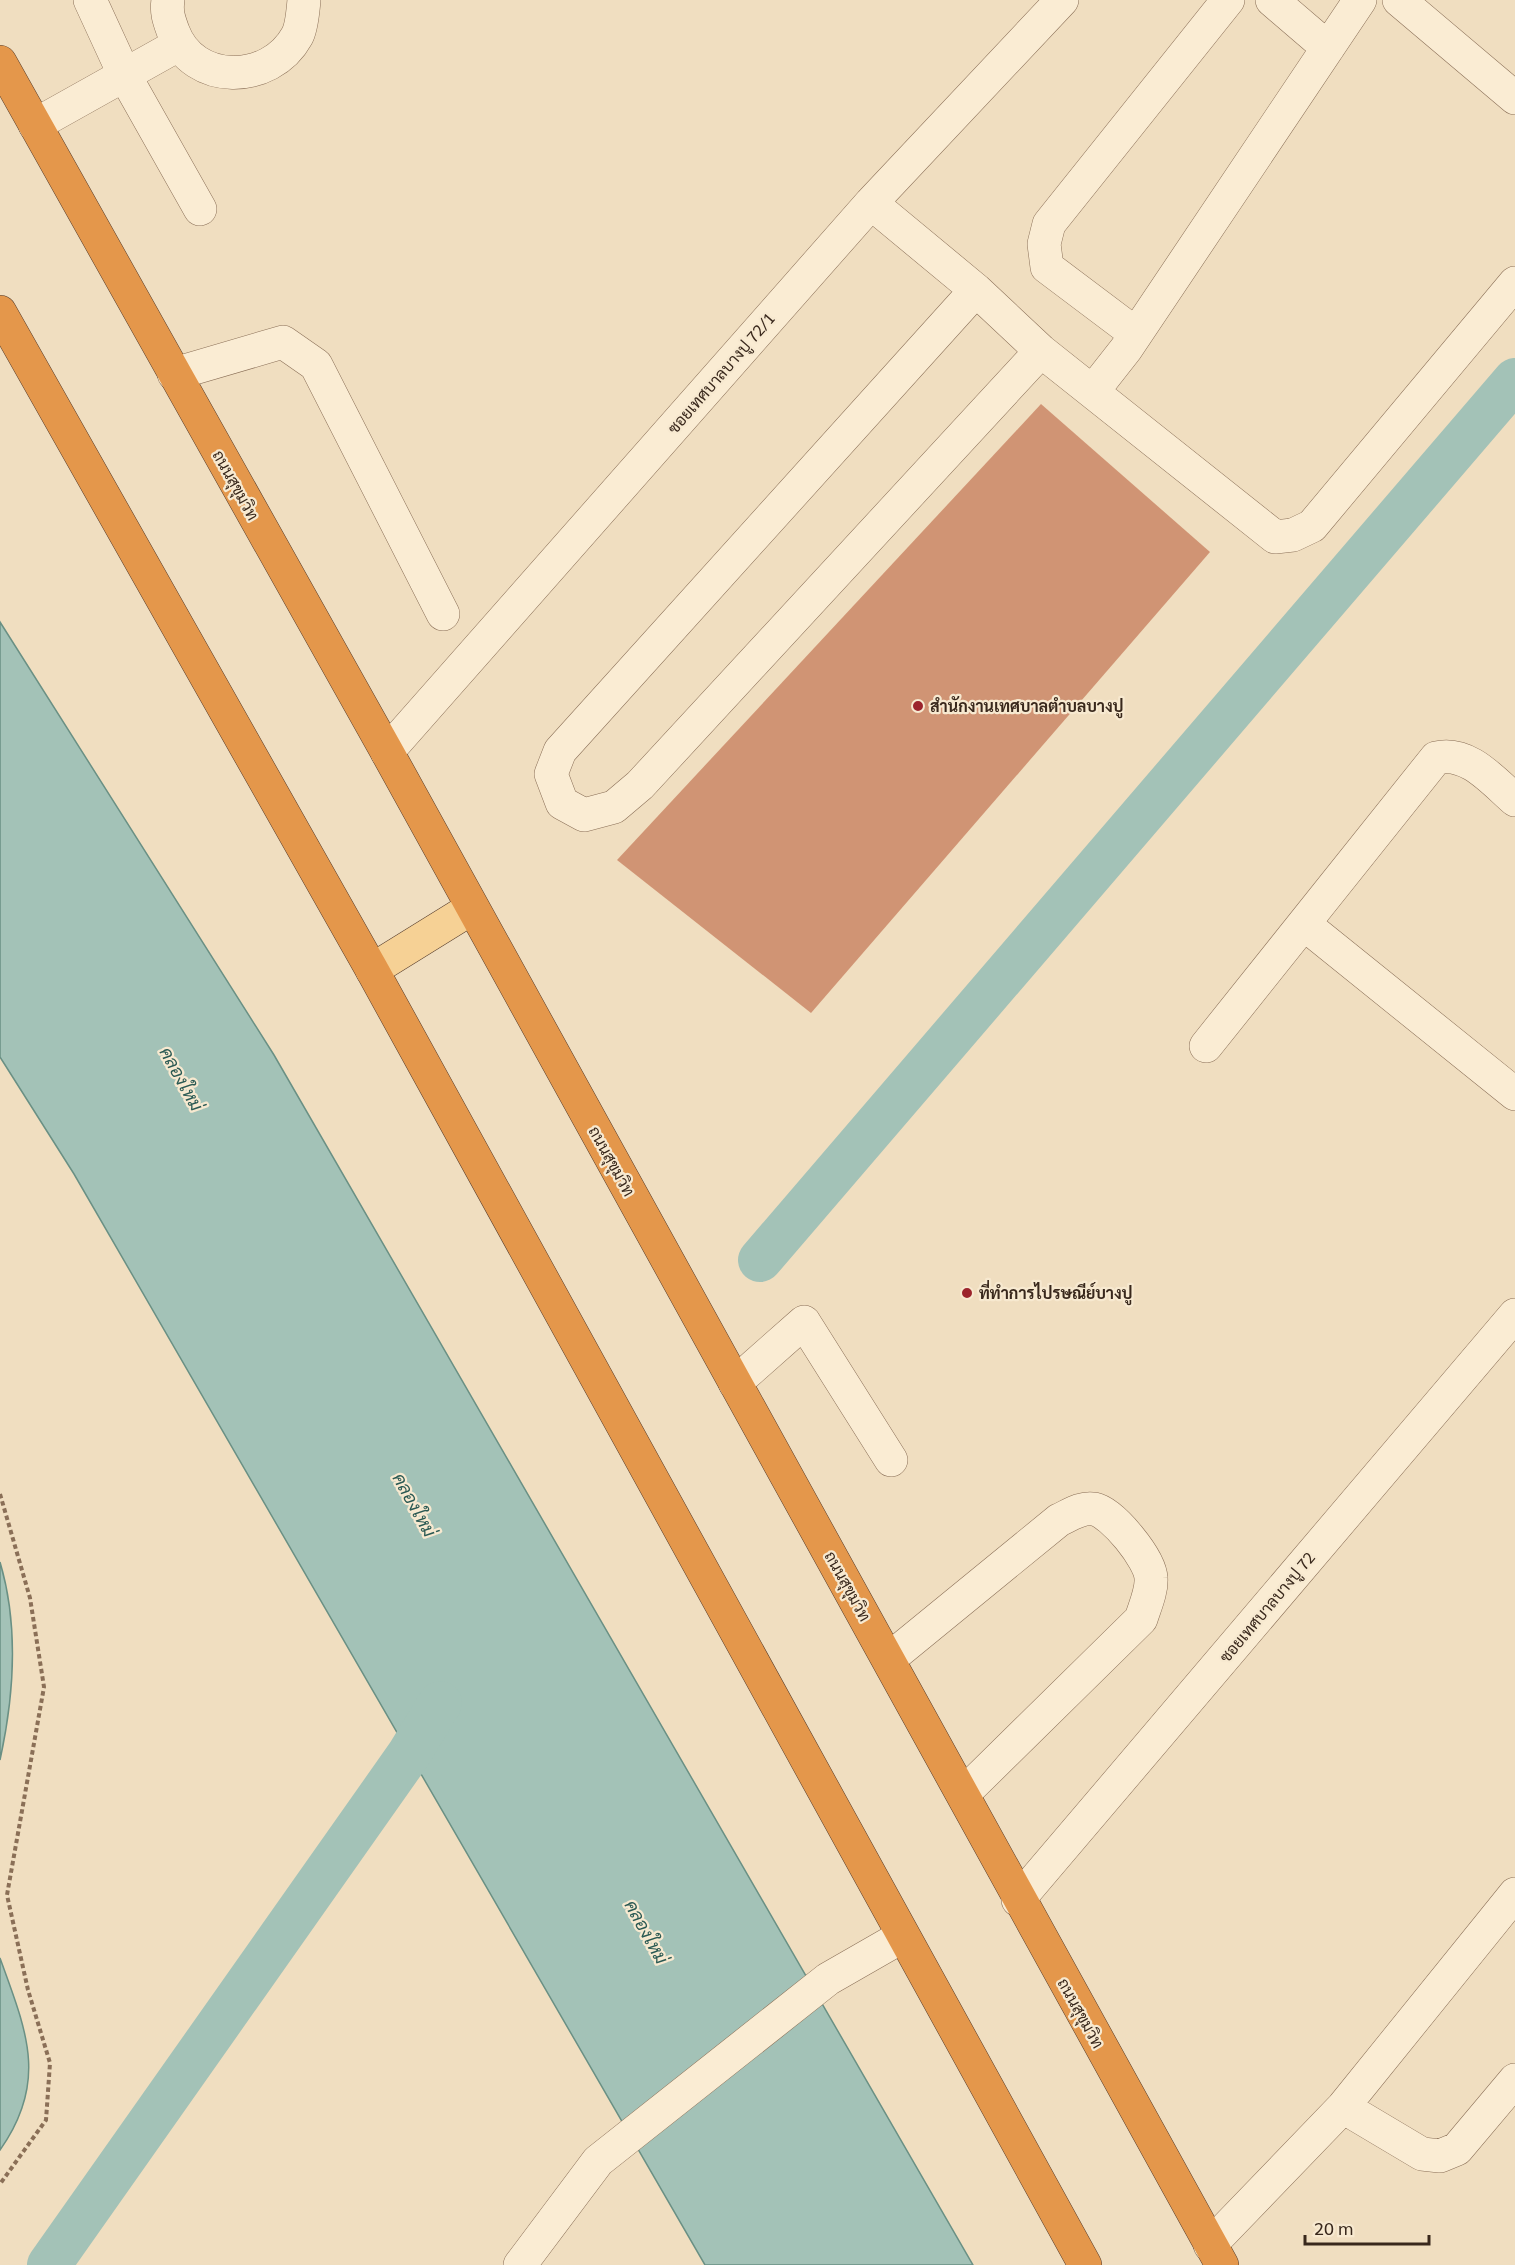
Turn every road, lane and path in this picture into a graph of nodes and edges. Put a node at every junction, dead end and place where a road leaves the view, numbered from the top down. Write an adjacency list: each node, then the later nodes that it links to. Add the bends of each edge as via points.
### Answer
1 (90, 0): 12 (street)
2 (168, 0): 9 (street, via 166,12)
3 (304, 0): 9 (street, via 298,35 275,62 241,75 205,68)
4 (1062, 0): 15 (street, ซอยเทศบาลบางปู 72/1)
5 (1228, 0): 20 (street, via 1048,224 1044,244 1047,267)
6 (1272, 0): 10 (street)
7 (1360, 0): 10 (street)
8 (1399, 0): 13 (street)
9 (178, 45): 12 (street)
10 (1328, 48): 20 (street)
11 (0, 62): 14 (highway, ถนนสุขุมวิท)
12 (125, 76): 14 (street); 16 (street)
13 (1515, 98)
14 (36, 125): 22 (highway, ถนนสุขุมวิท)
15 (871, 203): 18 (street); 25 (street, ซอยเทศบาลบางปู 72/1)
16 (200, 209)
17 (1515, 283): 23 (street, via 1312,526 1293,535 1275,537)
18 (976, 290): 21 (street); 21 (street, via 560,751 551,774 562,803 584,815 614,807 640,785)
19 (0, 312): 29 (highway)
20 (1136, 334): 23 (street)
21 (1041, 351): 23 (street)
22 (174, 374): 24 (street, via 283,342 316,365); 25 (highway, ถนนสุขุมวิท)
23 (1093, 391)
24 (443, 614)
25 (387, 752): 27 (highway, ถนนสุขุมวิท)
26 (1515, 800): 28 (street, via 1476,766 1450,754 1436,758)
27 (472, 908): 29 (main road); 33 (highway, ถนนสุขุมวิท)
28 (1304, 924): 30 (street); 31 (street)
29 (372, 970): 40 (highway)
30 (1206, 1046)
31 (1515, 1094)
32 (1515, 1315): 38 (street, ซอยเทศบาลบางปู 72)
33 (735, 1383): 34 (street, via 804,1322); 36 (highway, ถนนสุขุมวิท)
34 (891, 1460)
35 (0, 1494): 43 (path, via 30,1598 44,1687 7,1895 28,1990 50,2063 46,2120)
36 (889, 1659): 37 (highway, ถนนสุขุมวิท); 37 (street, via 1059,1520 1078,1510 1093,1509 1108,1515 1148,1562 1151,1579 1141,1618)
37 (963, 1794): 38 (highway, ถนนสุขุมวิท)
38 (1018, 1900): 44 (highway, ถนนสุขุมวิท)
39 (1513, 1901): 42 (street)
40 (903, 1936): 45 (street, via 828,1979 598,2162); 46 (highway)
41 (1515, 2080): 42 (street, via 1457,2149 1440,2156 1422,2154)
42 (1343, 2107): 44 (street)
43 (0, 2184)
44 (1216, 2255)
45 (529, 2262)
46 (1085, 2265)

